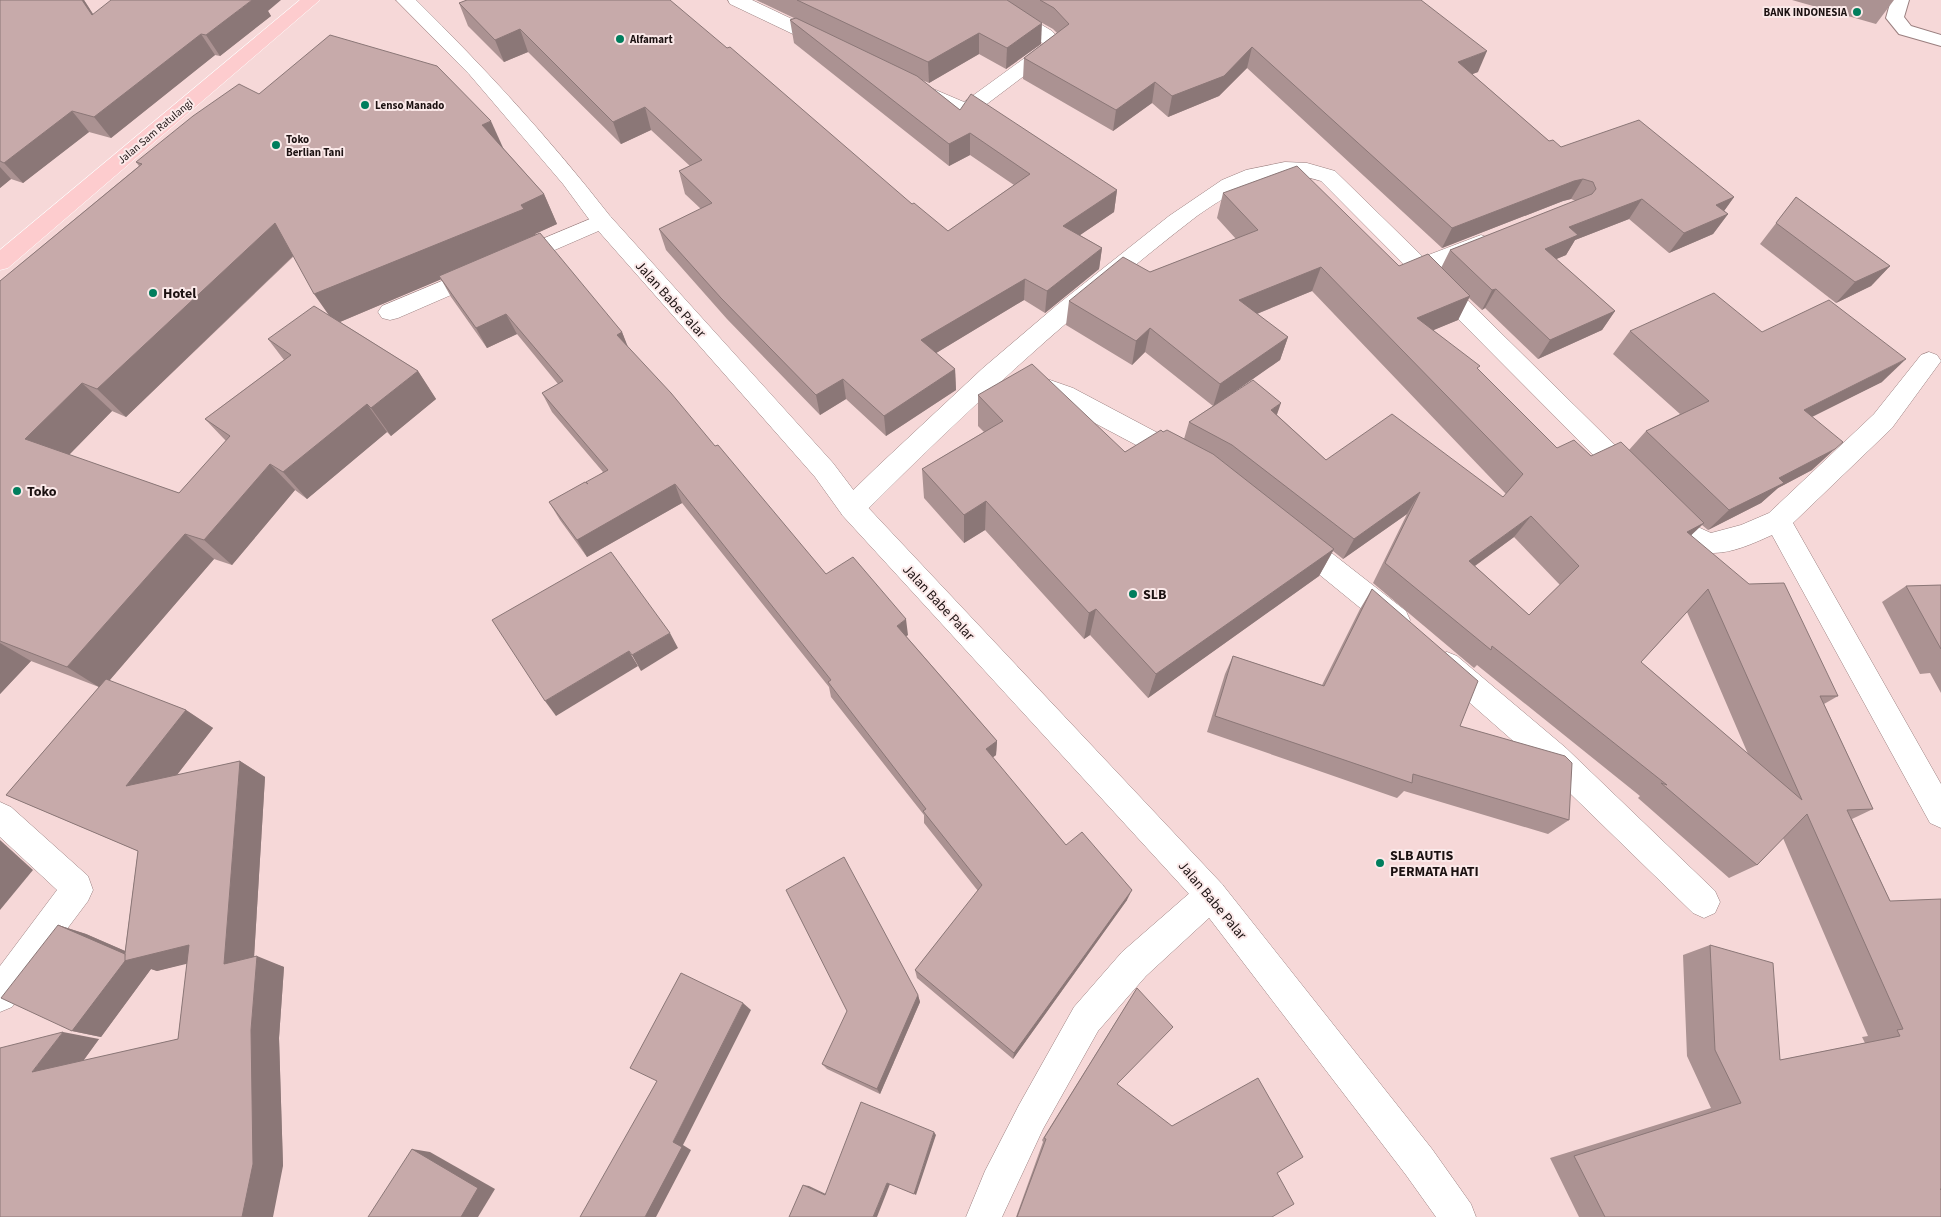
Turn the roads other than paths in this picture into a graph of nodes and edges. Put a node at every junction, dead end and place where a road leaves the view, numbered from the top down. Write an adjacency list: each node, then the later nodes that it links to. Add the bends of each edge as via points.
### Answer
1 (311, 0): 11 (main road, Jalan Sam Ratulangi)
2 (405, 0): 9 (street, Jalan Babe Palar, via 476,70)
3 (737, 0): 7 (street)
4 (987, 0): 8 (street, via 1045,35 1055,46 968,109 955,107)
5 (1900, 0): 6 (lane, via 1895,18 1905,30)
6 (1941, 41)
7 (838, 49)
8 (906, 82)
9 (602, 221): 13 (street); 17 (street, Jalan Babe Palar, via 824,470)
10 (1500, 236): 12 (street)
11 (0, 262)
12 (1420, 267): 15 (street, via 1328,176 1304,168 1270,171 1242,179 1189,212 1090,288); 18 (street, via 1699,542 1711,544 1746,535)
13 (390, 312)
14 (1929, 361): 18 (street, via 1883,421)
15 (998, 370): 16 (street, via 1064,394); 17 (street)
16 (1205, 470)
17 (852, 508): 22 (street, Jalan Babe Palar)
18 (1778, 521): 20 (street)
19 (1277, 525): 23 (street, via 1421,642 1555,758)
20 (1941, 813)
21 (0, 817): 24 (street, via 77,887 76,894 31,949)
22 (1211, 895): 25 (street, via 1134,964 1086,1020 1031,1116); 26 (street, Jalan Babe Palar, via 1419,1162)
23 (1704, 902)
24 (0, 994)
25 (984, 1217)
26 (1458, 1217)

